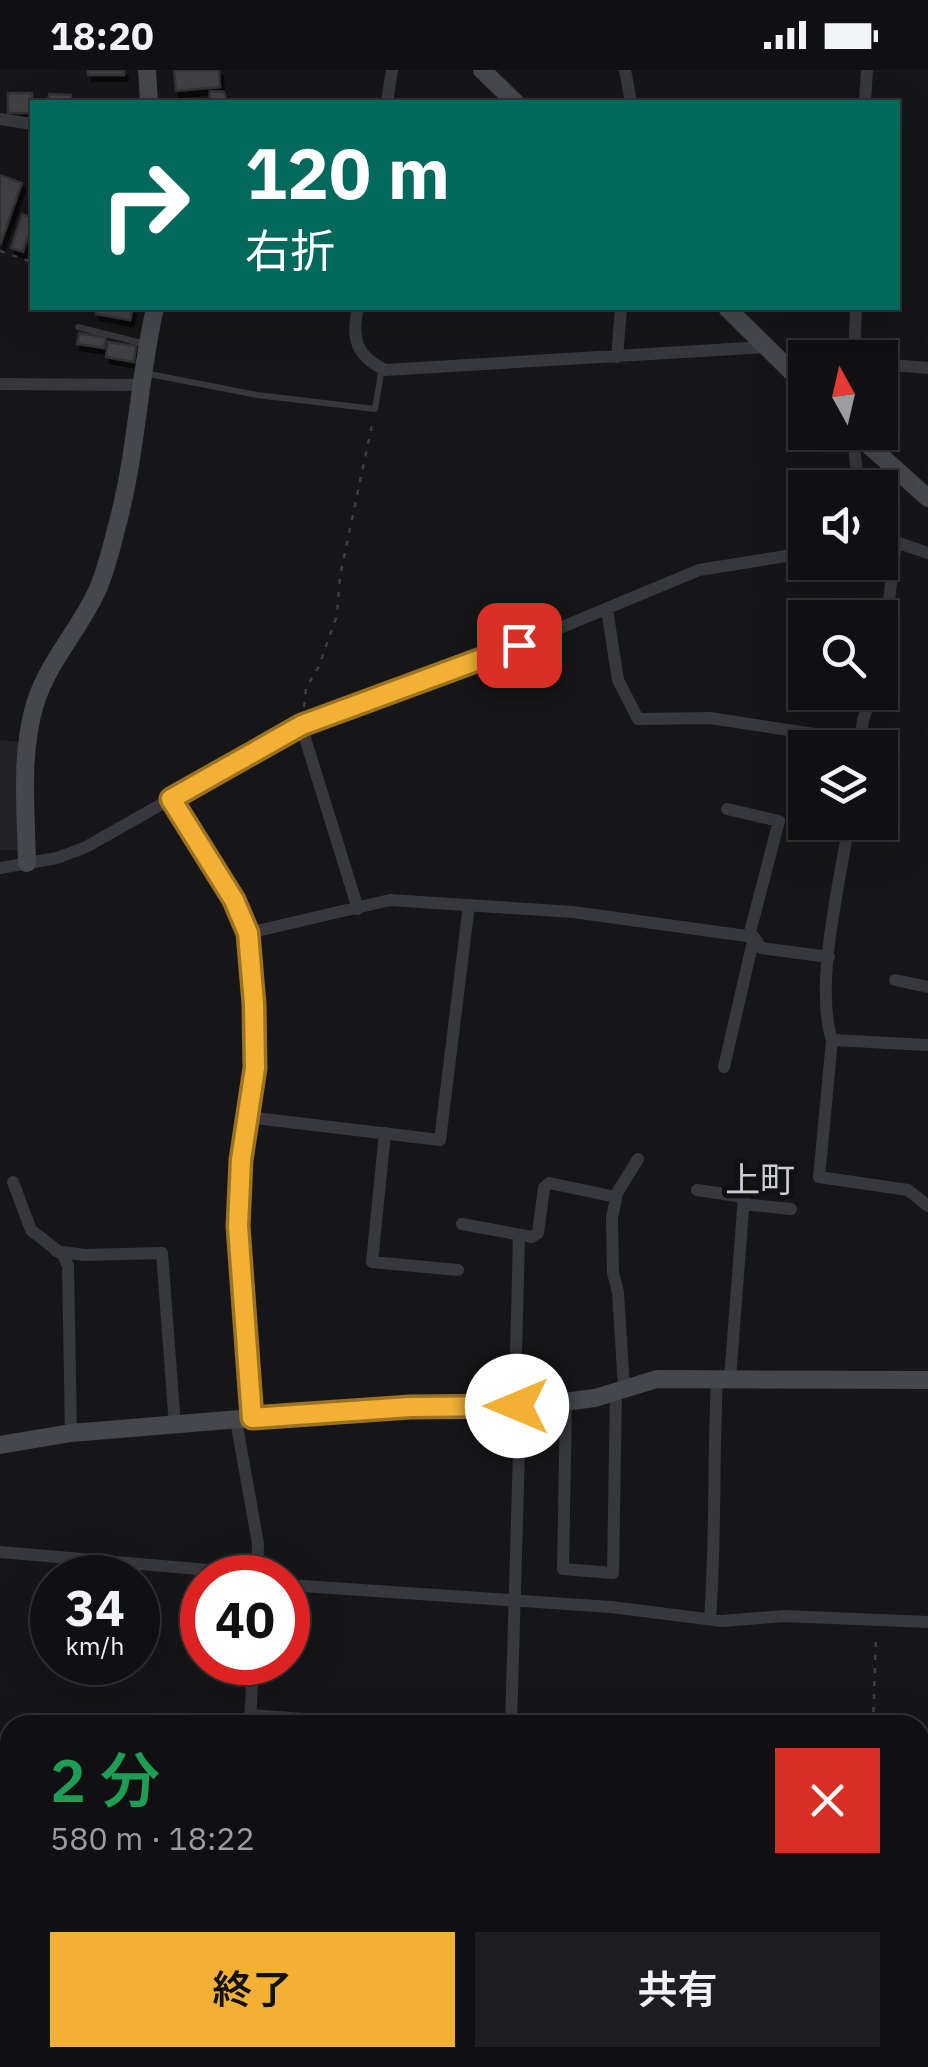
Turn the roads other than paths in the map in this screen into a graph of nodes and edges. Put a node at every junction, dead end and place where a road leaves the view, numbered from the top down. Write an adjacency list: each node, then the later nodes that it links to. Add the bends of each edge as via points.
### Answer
1 (147, 70): 6 (street)
2 (392, 70): 7 (street)
3 (482, 70): 8 (street)
4 (625, 70): 9 (street)
5 (867, 70): 10 (street)
6 (149, 100)
7 (387, 100)
8 (513, 100)
9 (630, 100)
10 (866, 100)
11 (0, 119): 12 (street)
12 (30, 124)
13 (156, 310): 20 (street)
14 (358, 310): 25 (street, via 353,333 359,349)
15 (620, 310): 22 (street)
16 (729, 310): 21 (street)
17 (856, 310): 19 (street)
18 (78, 327): 20 (lane)
19 (855, 340)
20 (147, 344): 27 (street)
21 (766, 347): 22 (street); 24 (street)
22 (617, 356): 25 (street)
23 (898, 366): 26 (street)
24 (788, 367)
25 (382, 368): 27 (lane, via 375,409)
26 (928, 368)
27 (142, 379): 28 (street); 40 (street, via 120,516 98,590 35,704 26,753)
28 (0, 384)
29 (873, 450): 30 (street)
30 (928, 498)
31 (898, 543): 32 (street)
32 (928, 553)
33 (788, 557): 34 (street, via 698,570)
34 (606, 608): 35 (street); 36 (street, via 618,680 638,720 710,718)
35 (304, 724): 37 (street); 43 (street)
36 (788, 732)
37 (171, 799): 40 (street, via 86,846); 44 (street)
38 (727, 809): 45 (street, via 778,820)
39 (846, 840): 46 (street)
40 (26, 863): 41 (street)
41 (0, 868)
42 (469, 904): 43 (street, via 390,900); 45 (street); 53 (street, via 440,1140)
43 (358, 910): 44 (street)
44 (248, 933): 52 (street, via 255,1068)
45 (752, 937): 46 (street, via 761,948); 51 (street)
46 (829, 958): 49 (street, via 825,1019)
47 (895, 980): 48 (street)
48 (928, 987)
49 (832, 1040): 50 (street); 59 (street, via 819,1177 908,1190)
50 (928, 1044)
51 (724, 1067)
52 (247, 1117): 53 (street); 70 (street, via 238,1226)
53 (384, 1134): 64 (street, via 372,1262)
54 (638, 1159): 57 (street)
55 (13, 1182): 63 (street, via 30,1230)
56 (697, 1190): 58 (street, via 744,1197)
57 (616, 1197): 62 (street, via 549,1182 538,1233); 67 (street)
58 (743, 1204): 60 (street); 65 (street)
59 (928, 1206)
60 (792, 1210)
61 (462, 1224): 62 (street)
62 (519, 1234): 69 (street)
63 (56, 1251): 71 (street, via 162,1253); 72 (street, via 68,1266)
64 (458, 1270)
65 (723, 1379): 66 (street); 67 (street, via 657,1379); 79 (street, via 712,1479)
66 (928, 1380)
67 (620, 1389): 68 (street); 68 (street, via 613,1573 563,1569)
68 (566, 1402): 69 (street)
69 (517, 1406): 70 (street); 78 (street)
70 (244, 1419): 71 (street); 75 (street)
71 (175, 1426): 72 (street)
72 (71, 1432): 73 (street)
73 (0, 1445)
74 (0, 1552): 76 (street)
75 (258, 1555)
76 (180, 1569)
77 (310, 1586): 78 (street)
78 (514, 1600): 79 (street); 83 (street)
79 (710, 1620): 80 (street)
80 (928, 1622)
81 (252, 1685): 82 (street)
82 (250, 1715)
83 (512, 1715)

